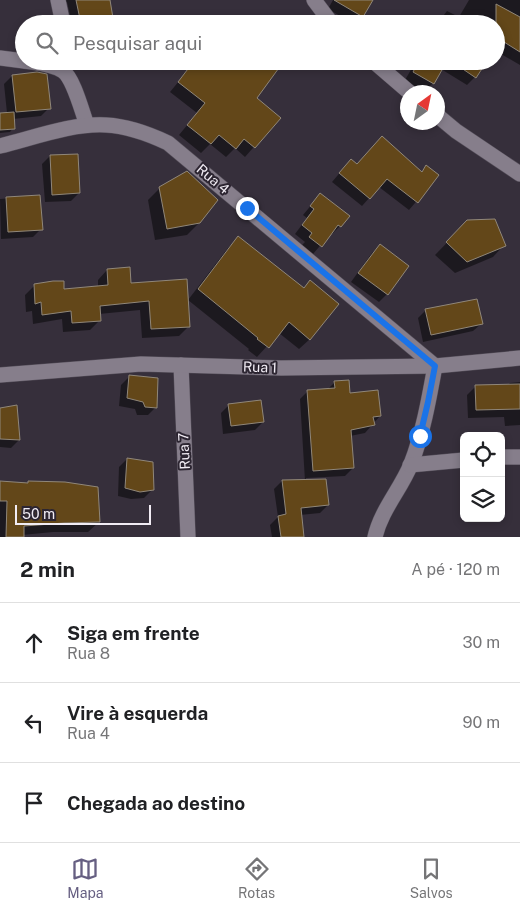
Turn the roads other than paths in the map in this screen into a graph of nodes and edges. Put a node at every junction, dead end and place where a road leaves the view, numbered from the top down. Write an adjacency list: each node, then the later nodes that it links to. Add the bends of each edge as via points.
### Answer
1 (58, 0): 3 (street)
2 (314, 0): 4 (street)
3 (61, 15)
4 (325, 15)
5 (0, 58): 6 (street)
6 (15, 60)
7 (68, 70): 11 (street)
8 (383, 70): 9 (street)
9 (401, 85)
10 (445, 122): 13 (street)
11 (87, 125): 12 (street, Rua 4); 16 (street, Rua 4, via 130,129 168,143)
12 (0, 146)
13 (520, 174)
14 (520, 358): 16 (street, Rua 1)
15 (181, 365): 16 (street, Rua 1, via 281,368); 17 (street, Rua 1, via 141,364); 22 (street, Rua 7)
16 (435, 366): 21 (street)
17 (0, 374)
18 (505, 457): 19 (street)
19 (520, 457)
20 (460, 460): 21 (street)
21 (410, 465): 23 (street, via 381,518)
22 (188, 537)
23 (375, 537)

